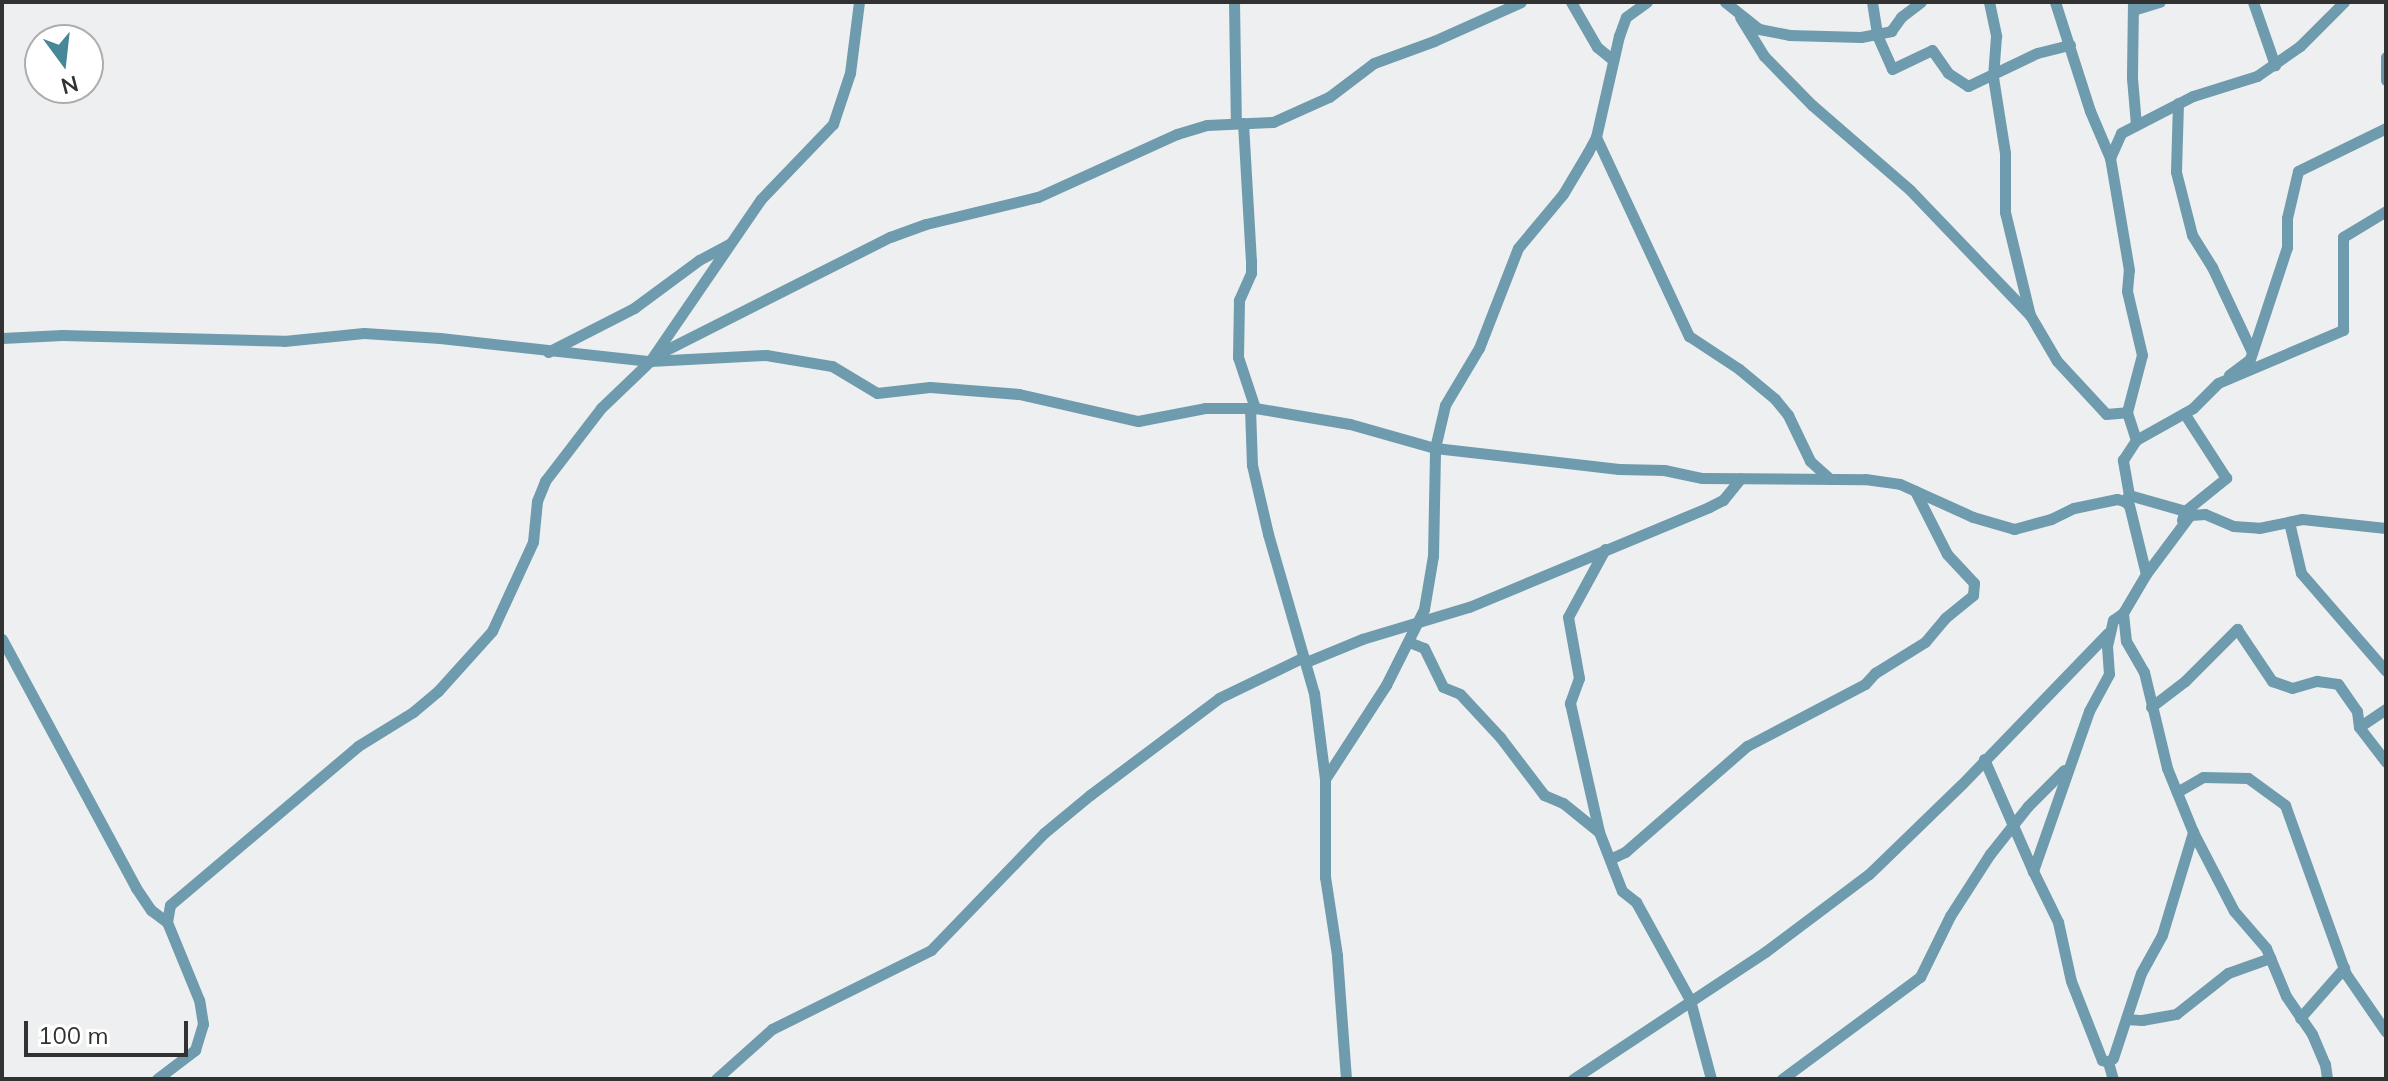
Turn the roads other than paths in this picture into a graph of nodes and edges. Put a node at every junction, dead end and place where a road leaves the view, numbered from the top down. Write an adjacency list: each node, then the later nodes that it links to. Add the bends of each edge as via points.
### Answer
1 (859, 2): 32 (street, via 850,73 838,114 761,199)
2 (1234, 2): 26 (street)
3 (1521, 2): 26 (street, via 1374,63 1329,97 1273,122)
4 (1571, 2): 21 (street, via 1597,47)
5 (1647, 2): 21 (street, via 1626,17)
6 (1725, 2): 16 (street)
7 (1872, 2): 18 (street)
8 (1921, 2): 18 (street, via 1891,31)
9 (1989, 2): 23 (street, via 1996,36)
10 (2055, 2): 19 (street)
11 (2160, 2): 15 (street)
12 (2253, 2): 22 (street)
13 (2325, 2): 17 (street)
14 (2344, 2): 17 (street)
15 (2133, 6): 27 (street)
16 (1740, 17): 18 (street, via 1759,29 1789,35); 33 (street, via 1764,56 1910,190)
17 (2330, 17): 22 (street)
18 (1877, 35): 23 (street, via 1892,69 1932,50 1948,73 1968,86)
19 (2070, 45): 23 (street, via 2037,53); 30 (street)
20 (2386, 57): 24 (street)
21 (1613, 60): 29 (street)
22 (2275, 65): 25 (street)
23 (1993, 77): 33 (street, via 2005,153 2005,212)
24 (2386, 80)
25 (2178, 103): 27 (street); 36 (street, via 2176,172 2192,235)
26 (1240, 123): 37 (street, via 1177,134 1038,197 890,237); 39 (street, via 1251,273 1239,300 1238,357)
27 (2136, 125): 30 (street, via 2121,133)
28 (2386, 128): 36 (street, via 2298,171 2287,218 2287,247)
29 (1596, 137): 43 (street, via 1563,194 1518,248 1479,348 1445,405); 45 (street, via 1689,336 1775,399 1810,461)
30 (2110, 158): 40 (street, via 2129,270 2127,291 2142,355)
31 (2386, 211): 38 (street, via 2343,237 2343,330)
32 (730, 244): 35 (street, via 634,308); 37 (street)
33 (2030, 315): 40 (street, via 2057,361 2106,414)
34 (2, 338): 35 (street, via 284,341 364,333)
35 (547, 352): 37 (street)
36 (2252, 352): 38 (street)
37 (652, 358): 39 (street, via 793,357 832,366 877,393 930,387 1019,394 1138,421 1205,408); 74 (street, via 601,408 545,481 533,542 513,590 492,631 467,662 413,712 358,746 179,895 170,905)
38 (2218, 383): 41 (street)
39 (1253, 408): 43 (street, via 1350,424); 59 (street, via 1252,465)
40 (2127, 412): 42 (street)
41 (2184, 413): 42 (street); 48 (street, via 2226,478)
42 (2136, 440): 47 (street, via 2123,460)
43 (1435, 448): 44 (street); 55 (street, via 1430,582)
44 (1741, 478): 45 (street); 52 (street, via 1723,500)
45 (1830, 479): 46 (street, via 1865,479)
46 (1915, 490): 47 (street, via 2014,529 2074,508); 72 (street, via 1947,554 1974,583 1973,595 1925,642 1865,684 1747,746 1625,852)
47 (2126, 498): 48 (street); 53 (street)
48 (2185, 511): 50 (street)
49 (2289, 522): 50 (street, via 2233,526 2205,514 2190,515); 51 (street, via 2331,520); 60 (street, via 2301,573)
50 (2181, 525): 53 (street)
51 (2386, 528)
52 (1605, 549): 55 (street); 70 (street, via 1568,617 1579,678 1570,703)
53 (2146, 574): 54 (street)
54 (2123, 613): 56 (street); 61 (street, via 2126,641 2144,672)
55 (1417, 625): 58 (street); 59 (street)
56 (2109, 632): 64 (street); 66 (street, via 2109,674)
57 (2, 639): 74 (street, via 136,888)
58 (1409, 642): 67 (street); 70 (street, via 1424,648 1443,687 1460,694 1544,795)
59 (1305, 659): 67 (street); 83 (street, via 1219,698 1090,795 1044,833 931,950 772,1029)
60 (2386, 671)
61 (2151, 707): 63 (street, via 2237,629 2272,681 2292,688 2317,681 2338,684 2357,711); 68 (street)
62 (2386, 709): 63 (street)
63 (2359, 727): 65 (street)
64 (1984, 759): 69 (street); 77 (street, via 1897,848 1837,900)
65 (2386, 762)
66 (2067, 767): 69 (street); 73 (street)
67 (1325, 779): 84 (street, via 1325,877)
68 (2177, 792): 71 (street); 76 (street, via 2203,777 2248,778 2285,805)
69 (2012, 827): 73 (street); 87 (street, via 1950,916 1920,977)
70 (1599, 832): 72 (street)
71 (2193, 832): 75 (street, via 2234,911 2255,931); 79 (street, via 2162,935 2141,973)
72 (1610, 859): 77 (street, via 1622,891 1636,902)
73 (2033, 871): 81 (street, via 2058,922 2071,981 2102,1060)
74 (167, 922): 82 (street, via 199,1000 203,1024 195,1050)
75 (2270, 958): 78 (street); 79 (street, via 2228,973 2176,1014)
76 (2344, 968): 78 (street); 80 (street)
77 (1690, 1000): 85 (street); 86 (street)
78 (2300, 1018): 89 (street, via 2325,1064)
79 (2126, 1019): 81 (street)
80 (2386, 1032)
81 (2108, 1062): 88 (street)
82 (157, 1079)
83 (716, 1079)
84 (1346, 1079)
85 (1573, 1079)
86 (1711, 1079)
87 (1782, 1079)
88 (2113, 1079)
89 (2327, 1079)

